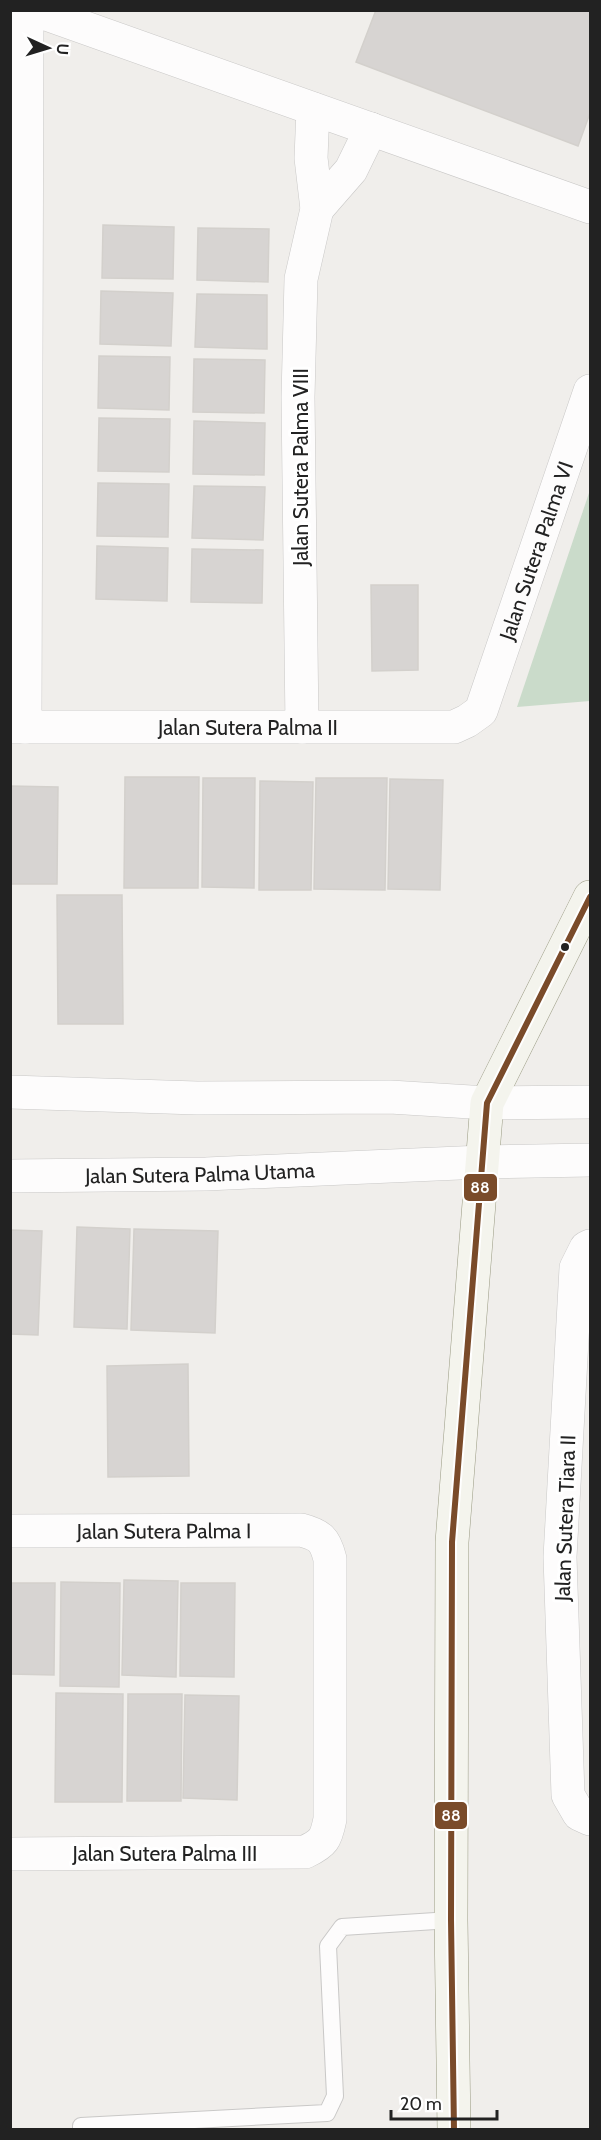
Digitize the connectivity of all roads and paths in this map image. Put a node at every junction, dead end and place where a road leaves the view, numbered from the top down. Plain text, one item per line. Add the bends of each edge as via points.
1 (27, 10) edge
2 (35, 10) edge
3 (313, 109) junction
4 (370, 129) junction
5 (591, 207) edge
6 (317, 209) junction
7 (591, 391) edge
8 (481, 711) joint
9 (18, 727) edge
10 (302, 727) junction
11 (591, 897) edge
12 (10, 1092) edge
13 (591, 1102) edge
14 (487, 1104) junction
15 (591, 1160) edge
16 (482, 1162) junction
17 (10, 1176) edge
18 (591, 1246) edge
19 (10, 1531) edge
20 (591, 1819) edge
21 (318, 1846) joint
22 (10, 1854) edge
23 (451, 1920) junction
24 (135, 2127) edge
25 (81, 2130) edge
26 (454, 2130) edge

1 - 9 street
2 - 3 street
3 - 4 street
3 - 6 street, Jalan Sutera Palma VIII via 311,158
4 - 5 street
4 - 6 street, Jalan Sutera Palma VIII via 351,170
6 - 10 street, Jalan Sutera Palma VIII via 301,279 300,303
7 - 8 street, Jalan Sutera Palma VI
8 - 10 street, Jalan Sutera Palma II via 454,727
9 - 10 street, Jalan Sutera Palma II
11 - 14 street
12 - 14 street via 197,1098 390,1097
13 - 14 street
14 - 16 street
15 - 16 street, Jalan Sutera Palma Utama
16 - 17 street, Jalan Sutera Palma Utama via 206,1174
16 - 23 street via 452,1542
18 - 20 street, Jalan Sutera Tiara II via 586,1248 576,1268 560,1557 568,1795 579,1814
19 - 21 street, Jalan Sutera Palma I via 301,1530 317,1534 327,1545 330,1559 330,1819 326,1837
21 - 22 street, Jalan Sutera Palma III via 305,1852
23 - 24 lane via 342,1927 328,1946 335,2096 327,2113
23 - 26 street
24 - 25 lane via 81,2126

